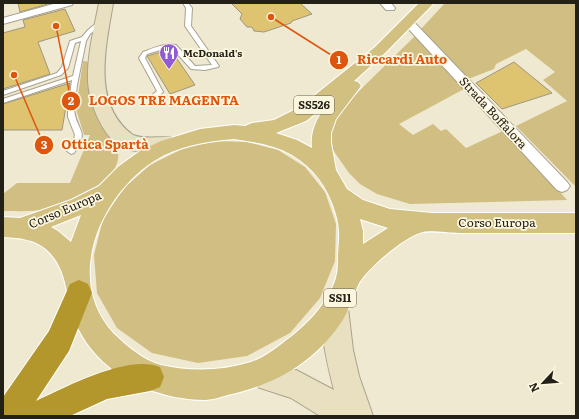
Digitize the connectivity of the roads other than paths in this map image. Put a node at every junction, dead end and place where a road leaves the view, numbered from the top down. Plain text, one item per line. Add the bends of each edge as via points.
1 (68, 3) edge
2 (106, 3) edge
3 (185, 3) edge
4 (427, 3) edge
5 (3, 20) edge
6 (103, 20) junction
7 (408, 22) junction
8 (84, 38) junction
9 (380, 50) junction
10 (76, 77) junction
11 (3, 93) edge
12 (153, 98) dead end
13 (3, 101) edge
14 (234, 132) junction
15 (126, 140) junction
16 (172, 144) junction
17 (71, 151) dead end
18 (326, 172) junction
19 (123, 175) junction
20 (562, 186) dead end
21 (106, 193) junction
22 (342, 196) junction
23 (419, 223) junction
24 (576, 223) edge
25 (13, 227) edge
26 (348, 278) junction
27 (78, 286) junction
28 (335, 308) junction
29 (258, 374) junction
30 (150, 377) junction
31 (8, 416) edge
32 (36, 416) edge
33 (345, 416) edge
34 (358, 416) edge

1 - 5 street
2 - 6 street
3 - 12 lane via 189,8 188,26 216,66 193,68 174,46 145,53 142,58 160,92
4 - 7 main road, SS526
6 - 8 lane
6 - 15 street via 98,52 97,90 102,107 113,126
7 - 9 main road, SS526
7 - 20 street, Strada Boffalora
8 - 10 lane
8 - 11 lane via 72,42 65,68 59,74
9 - 14 main road, SS526 via 293,121 275,128
9 - 18 main road, SS526 via 323,122 320,134 321,151
10 - 13 lane
10 - 17 lane via 70,109 80,141
14 - 16 main road, Corso Europa / SS11 via 203,134
14 - 18 main road, Corso Europa / SS11 via 268,137 293,147
15 - 16 street via 154,145
15 - 19 street via 128,154
16 - 19 main road, Corso Europa / SS11 via 146,157
18 - 22 main road, Corso Europa / SS11
19 - 21 main road, Corso Europa / SS11
21 - 25 main road, Corso Europa via 78,207
21 - 27 main road, Corso Europa / SS11 via 90,218 80,247
22 - 23 main road, Corso Europa via 372,213 394,220
22 - 26 main road, Corso Europa / SS11 via 352,234
23 - 24 main road, Corso Europa
23 - 26 main road, Corso Europa via 398,233 370,252
25 - 27 main road, Corso Europa via 52,238 61,246 71,261
26 - 28 main road, Corso Europa / SS11
27 - 30 main road, Corso Europa / SS11 via 91,327 115,356
27 - 31 highway via 59,341
28 - 29 main road, Corso Europa / SS11 via 303,346
28 - 34 street via 342,369 349,396
29 - 30 main road, Corso Europa / SS11 via 203,385
29 - 33 street via 296,385 316,395
30 - 32 highway via 105,385

